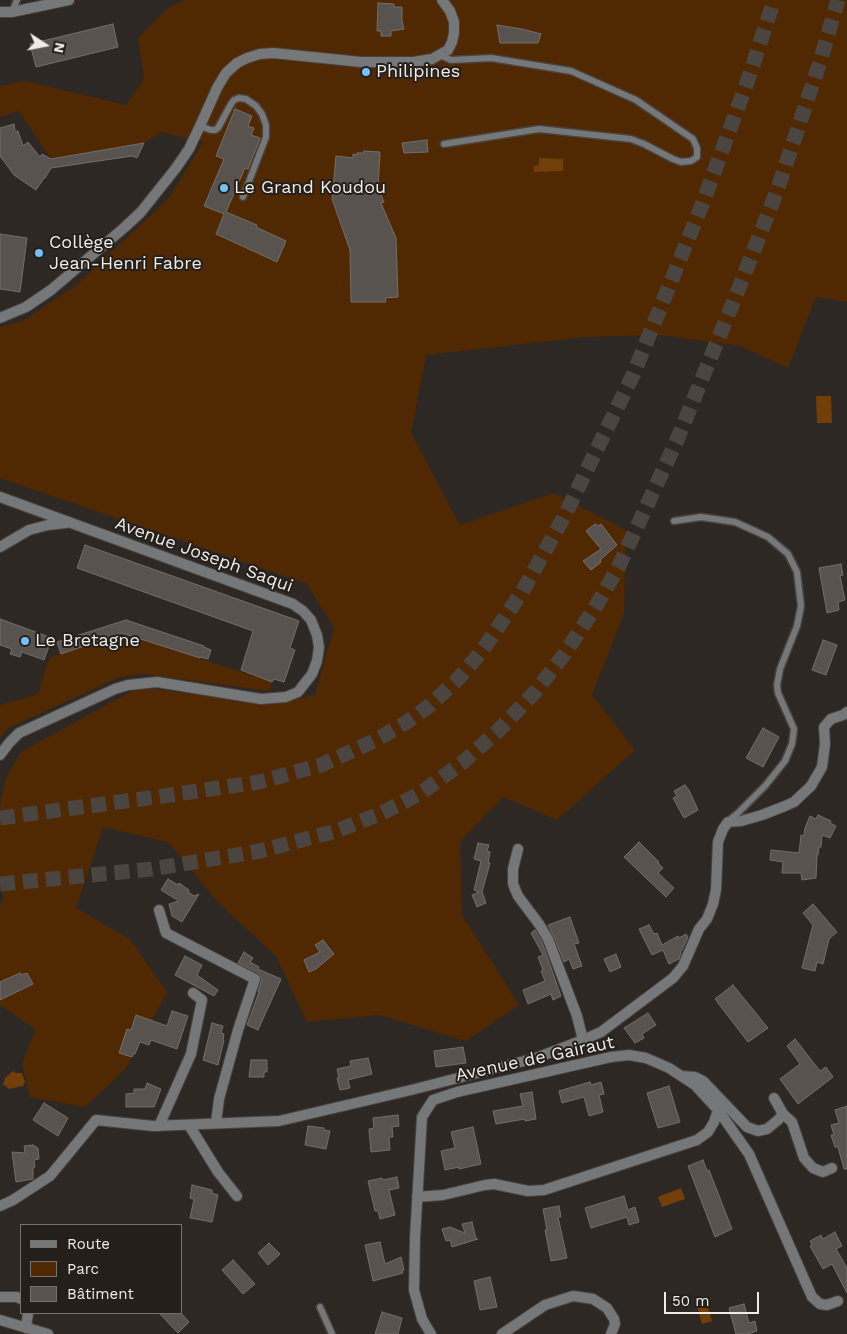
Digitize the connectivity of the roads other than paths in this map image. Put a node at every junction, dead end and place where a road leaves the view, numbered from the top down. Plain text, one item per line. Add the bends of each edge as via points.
1 (17, 0) edge
2 (69, 0) edge
3 (442, 0) edge
4 (0, 12) edge
5 (12, 12) junction
6 (440, 55) junction
7 (200, 126) junction
8 (444, 144) dead end
9 (243, 197) dead end
10 (0, 318) edge
11 (0, 497) edge
12 (674, 521) dead end
13 (72, 523) junction
14 (0, 547) edge
15 (847, 712) edge
16 (0, 755) edge
17 (728, 822) junction
18 (518, 849) dead end
19 (159, 910) dead end
20 (193, 993) dead end
21 (583, 1040) junction
22 (680, 1076) junction
23 (774, 1098) dead end
24 (718, 1110) junction
25 (783, 1114) junction
26 (216, 1123) junction
27 (189, 1124) junction
28 (159, 1126) junction
29 (832, 1168) dead end
30 (237, 1196) dead end
31 (417, 1197) junction
32 (0, 1206) edge
33 (0, 1297) edge
34 (20, 1298) edge
35 (838, 1301) dead end
36 (320, 1307) dead end
37 (28, 1314) edge
38 (0, 1320) edge
39 (26, 1328) junction
40 (48, 1334) edge
41 (332, 1334) edge
42 (431, 1334) edge
43 (502, 1334) edge
44 (611, 1334) edge

1 - 5 lane
2 - 5 street
3 - 6 street via 450,11 454,33 448,50
4 - 5 street
6 - 7 street via 424,61 361,62 260,54 236,63 226,73
6 - 8 lane via 450,60 491,58 571,71 636,100 693,139 697,157 681,162 631,139 539,130
7 - 9 lane via 211,130 218,128 231,104 240,98 251,102 262,114 266,137
7 - 10 street via 176,168 125,227 51,290 26,307
11 - 13 street, Avenue Joseph Saqui
12 - 17 lane via 701,517 735,522 768,537 788,554 797,572 801,606 777,685 794,729 792,744 785,761 765,786
13 - 14 street via 29,530
13 - 16 street, Avenue Joseph Saqui via 293,604 311,620 318,635 317,661 312,674 298,692 274,699 157,682 128,685 19,733
15 - 17 street via 831,719 824,727 822,767 811,786 794,802 762,815
17 - 21 street via 718,842 713,904 683,966 673,978 611,1026
18 - 21 street via 513,884 548,939
19 - 26 street via 166,933 255,980 219,1099
20 - 28 street via 202,1000 191,1054
21 - 26 street via 528,1060 279,1121
22 - 24 street, Avenue de Gairaut via 694,1085
22 - 25 street via 703,1081 747,1127 758,1131 767,1129
22 - 31 street, Avenue de Gairaut via 646,1058 629,1055 433,1100 422,1117
23 - 25 street
24 - 31 street via 708,1132 697,1140 544,1190 528,1191 494,1184 444,1195
24 - 35 street, Avenue de Gairaut via 749,1154 812,1297 820,1304
25 - 29 street via 792,1122 804,1158 813,1168 823,1172
26 - 27 street
27 - 28 street
27 - 30 street
28 - 32 street via 96,1120 50,1176
31 - 42 street, Avenue de Gairaut via 414,1290 422,1319
33 - 34 street
36 - 41 lane
37 - 39 street
38 - 39 street
39 - 40 street
43 - 44 street via 545,1304 573,1296 592,1299 608,1308 615,1324

